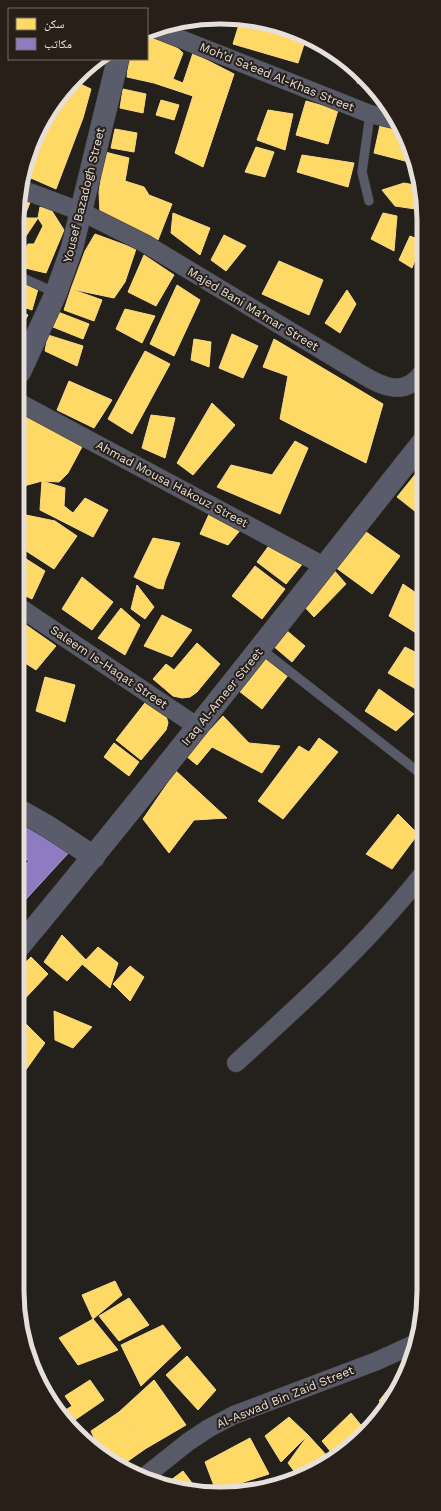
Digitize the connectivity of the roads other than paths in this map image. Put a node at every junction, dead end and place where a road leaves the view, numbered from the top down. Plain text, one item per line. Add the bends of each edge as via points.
1 (164, 32) edge
2 (118, 60) edge
3 (370, 114) junction
4 (389, 118) edge
5 (27, 191) edge
6 (369, 201) dead end
7 (82, 212) junction
8 (24, 279) edge
9 (56, 293) junction
10 (24, 363) edge
11 (417, 378) edge
12 (24, 405) edge
13 (417, 449) edge
14 (324, 566) junction
15 (24, 610) edge
16 (261, 648) junction
17 (198, 727) junction
18 (417, 771) edge
19 (24, 813) edge
20 (94, 857) junction
21 (417, 881) edge
22 (24, 941) edge
23 (236, 1063) dead end
24 (409, 1346) edge
25 (148, 1473) edge

1 - 3 street, Moh’d Sa’eed Al-Khas Street
2 - 7 main road, Yousef Bazadogh Street
3 - 4 street, Moh’d Sa’eed Al-Khas Street
3 - 6 lane via 362,172
5 - 7 street, Majed Bani Ma’mar Street
7 - 9 main road, Yousef Bazadogh Street
7 - 11 street, Majed Bani Ma’mar Street via 144,243 383,386 401,388 410,385
8 - 9 lane
9 - 10 main road, Yousef Bazadogh Street
12 - 14 street, Ahmad Mousa Hakouz Street
13 - 14 main road, Iraq Al-Ameer Street
14 - 16 main road, Iraq Al-Ameer Street
15 - 17 street, Saleem Is-Haqat Street
16 - 17 main road, Iraq Al-Ameer Street
16 - 18 lane
17 - 20 main road, Iraq Al-Ameer Street
19 - 20 main road
20 - 22 main road, Iraq Al-Ameer Street
21 - 23 street via 374,931 314,992
24 - 25 street, Al-Aswad Bin Zaid Street via 234,1415 188,1442

